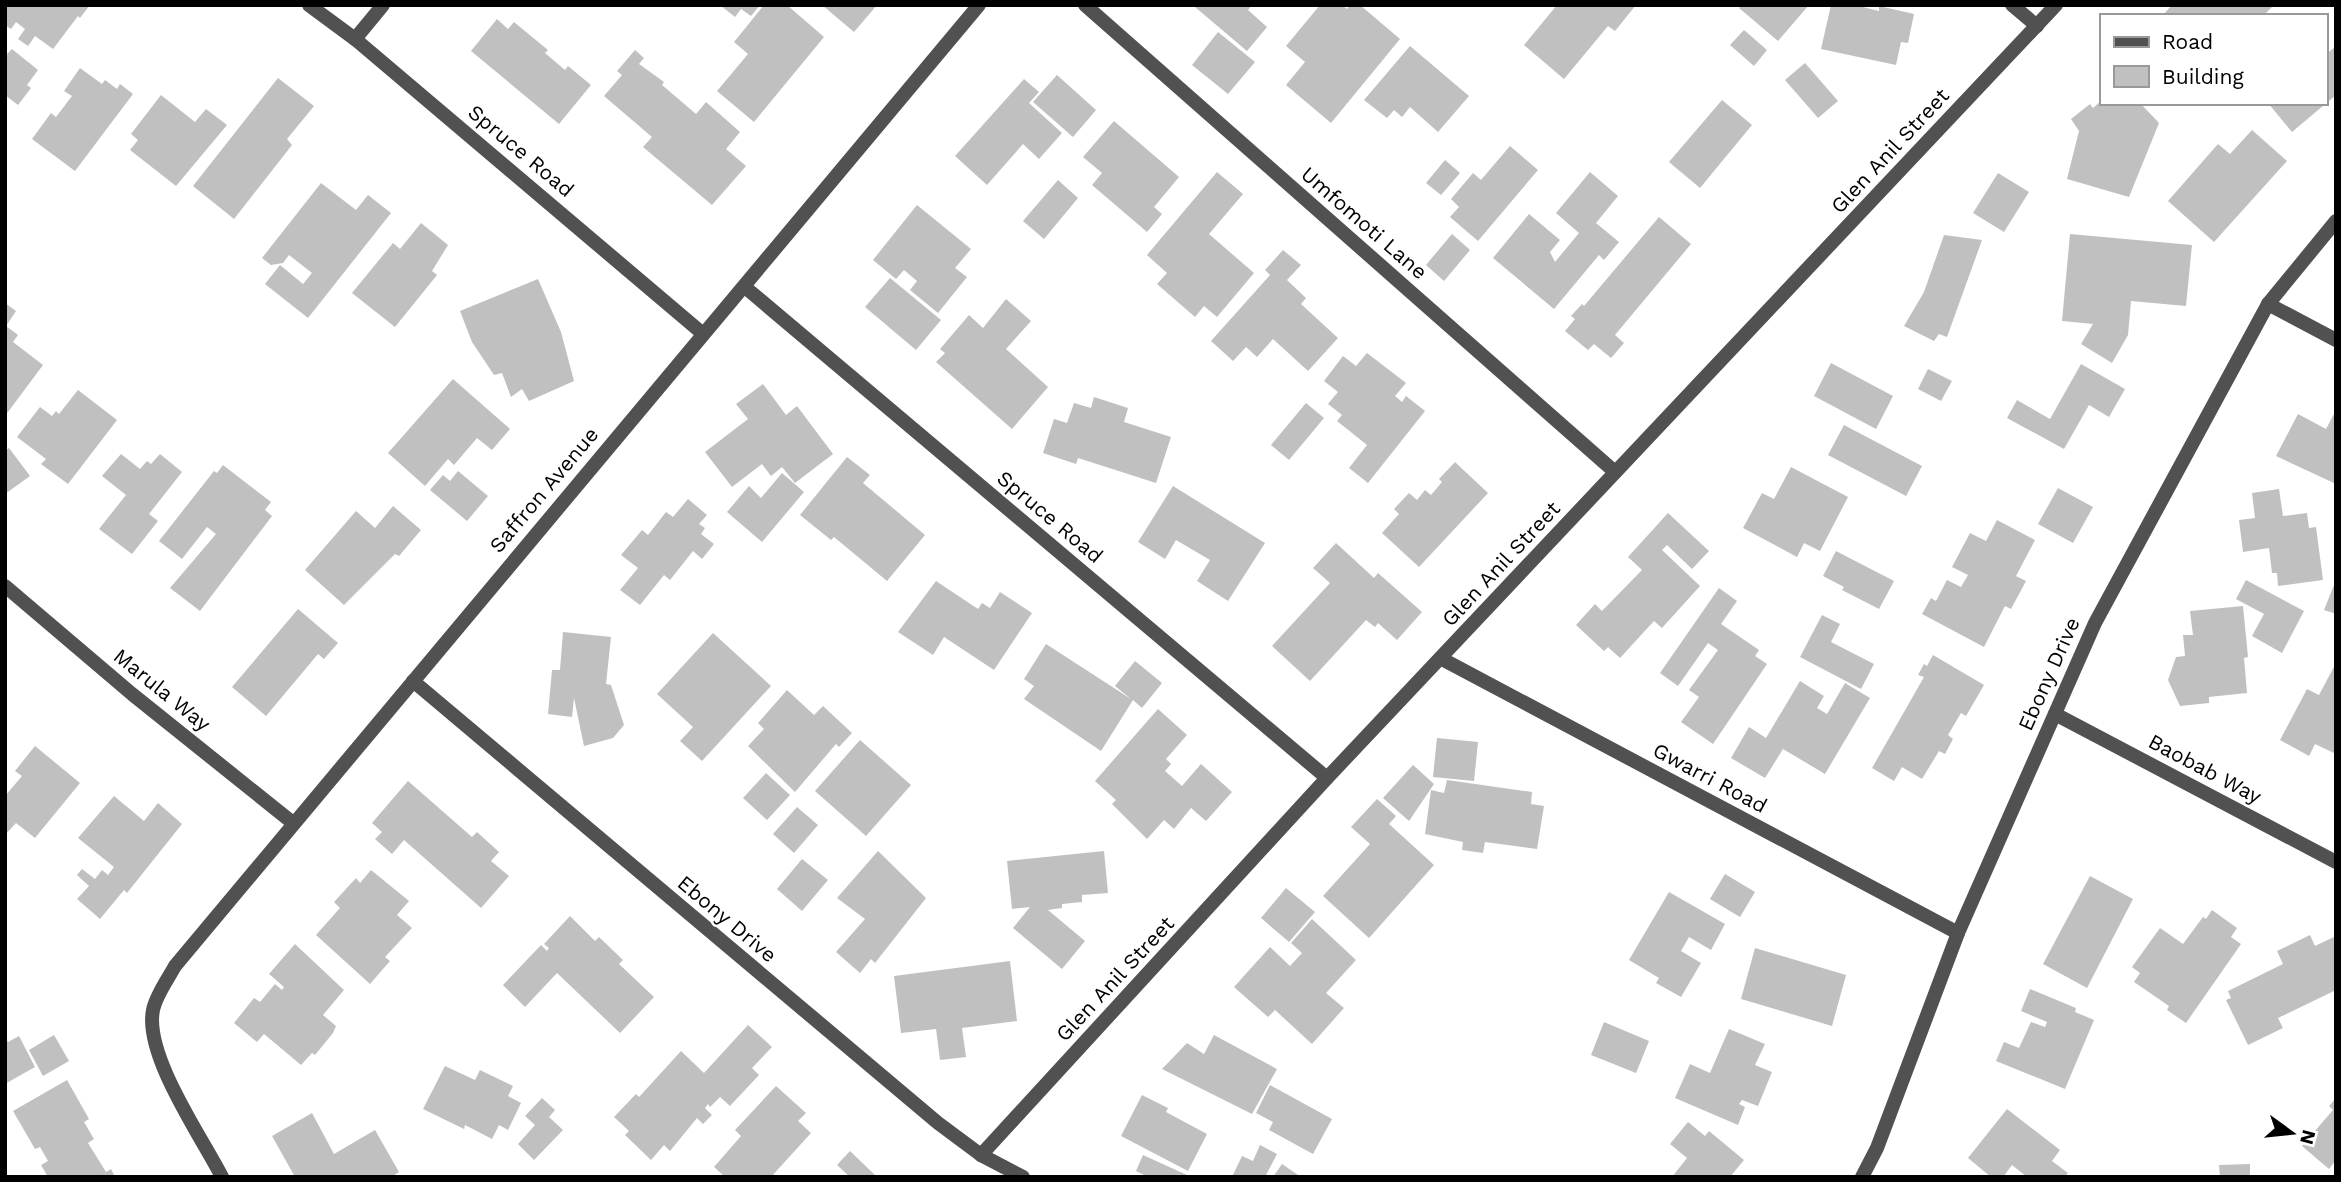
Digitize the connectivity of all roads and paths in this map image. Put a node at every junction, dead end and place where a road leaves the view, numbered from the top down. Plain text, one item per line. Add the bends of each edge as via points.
1 (310, 5) edge
2 (383, 5) edge
3 (979, 5) edge
4 (1085, 5) edge
5 (2012, 5) edge
6 (2056, 5) edge
7 (2037, 26) junction
8 (355, 39) junction
9 (2336, 221) edge
10 (746, 288) junction
11 (2268, 304) junction
12 (702, 333) junction
13 (2336, 340) edge
14 (1615, 472) junction
15 (5, 586) edge
16 (1442, 659) junction
17 (413, 681) junction
18 (2055, 714) junction
19 (1327, 778) junction
20 (293, 823) junction
21 (2336, 862) edge
22 (1958, 933) junction
23 (981, 1155) junction
24 (222, 1177) edge
25 (1023, 1177) edge
26 (1861, 1177) edge

1 - 8 street, Spruce Road
2 - 8 street
3 - 10 street, Saffron Avenue
4 - 14 street, Umfomoti Lane
5 - 7 street
6 - 7 street, Glen Anil Street
7 - 14 street, Glen Anil Street
8 - 12 street, Spruce Road
9 - 11 street, Ebony Drive
10 - 12 street, Saffron Avenue
10 - 19 street, Spruce Road
11 - 13 street
11 - 18 street, Ebony Drive via 2095,623
12 - 17 street, Saffron Avenue
14 - 16 street, Glen Anil Street
15 - 20 street, Marula Way
16 - 19 street, Glen Anil Street
16 - 22 street, Gwarri Road
17 - 20 street, Saffron Avenue
17 - 23 street, Ebony Drive via 861,1060
18 - 21 street, Baobab Way
18 - 22 street, Ebony Drive
19 - 23 street, Glen Anil Street
20 - 24 street, Saffron Avenue via 175,966 153,1009 153,1040 166,1075
22 - 26 street, Ebony Drive via 1877,1148
23 - 25 street, Ebony Drive

